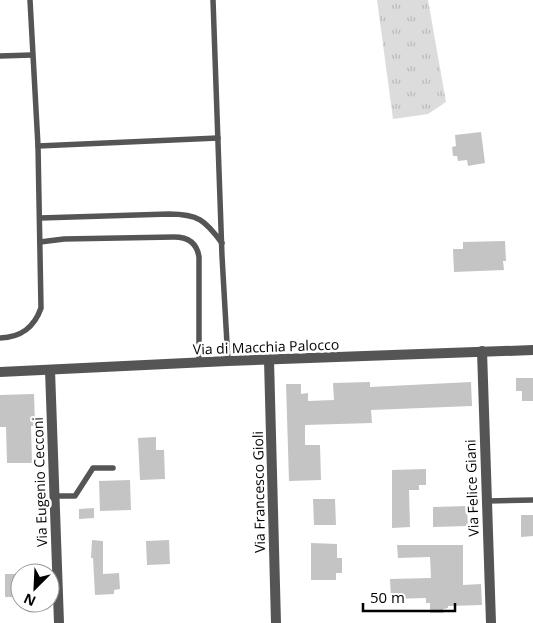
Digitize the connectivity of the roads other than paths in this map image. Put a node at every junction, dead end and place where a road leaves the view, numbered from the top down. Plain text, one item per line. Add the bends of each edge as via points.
1 (30, 0) edge
2 (213, 0) edge
3 (32, 55) junction
4 (0, 56) edge
5 (218, 138) junction
6 (38, 146) junction
7 (40, 218) junction
8 (40, 242) junction
9 (222, 243) junction
10 (0, 338) edge
11 (533, 350) edge
12 (482, 352) junction
13 (270, 360) junction
14 (228, 362) junction
15 (199, 363) junction
16 (50, 370) junction
17 (0, 372) edge
18 (113, 468) dead end
19 (54, 496) junction
20 (533, 500) edge
21 (487, 501) junction
22 (59, 623) edge
23 (276, 623) edge
24 (490, 623) edge

1 - 3 lane
2 - 5 lane
3 - 4 lane
3 - 6 lane
5 - 6 lane
5 - 9 lane
6 - 7 lane
7 - 8 lane
7 - 9 lane via 190,215 204,222
8 - 10 lane via 41,308 38,317 27,331
8 - 15 lane via 174,237 193,242 199,257
9 - 14 lane
11 - 12 street, Via di Macchia Palocco
12 - 13 street, Via di Macchia Palocco
12 - 21 street, Via Felice Giani
13 - 14 street, Via di Macchia Palocco
13 - 23 street, Via Francesco Gioli
14 - 15 street, Via di Macchia Palocco
15 - 16 street, Via di Macchia Palocco
16 - 17 street, Via di Macchia Palocco
16 - 19 street, Via Eugenio Cecconi
18 - 19 lane via 93,468 75,496
19 - 22 street, Via Eugenio Cecconi
20 - 21 lane
21 - 24 street, Via Felice Giani

